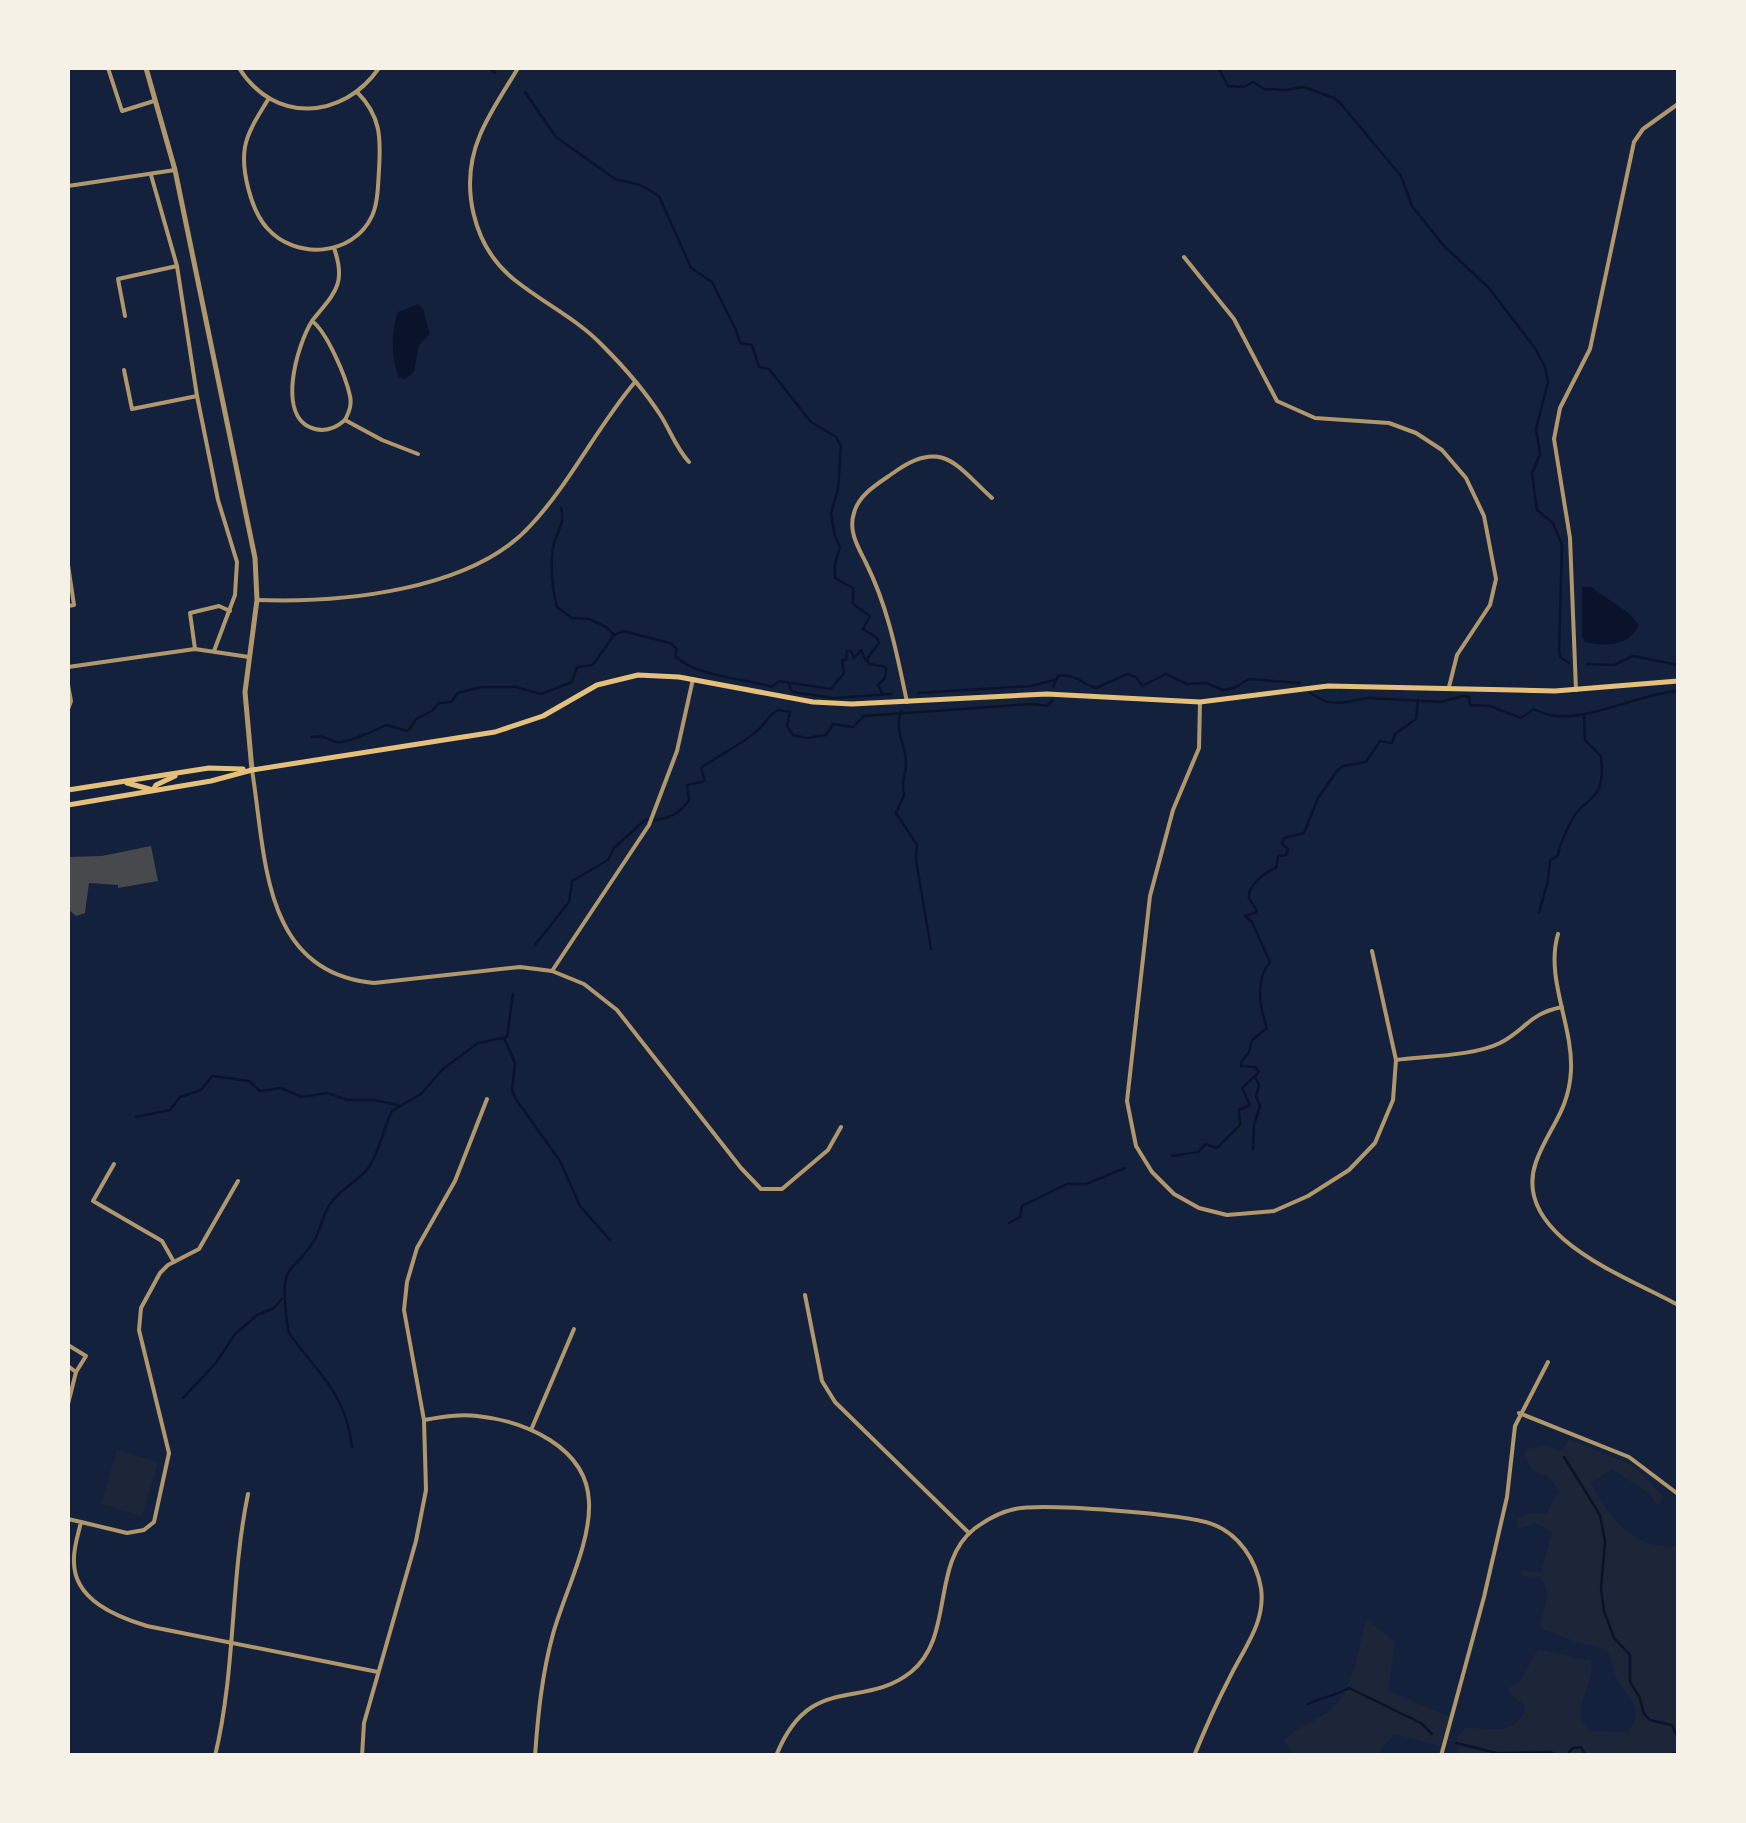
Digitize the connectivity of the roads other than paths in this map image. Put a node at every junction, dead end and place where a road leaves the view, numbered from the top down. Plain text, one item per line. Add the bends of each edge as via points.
1 (108, 68) edge
2 (146, 68) edge
3 (239, 68) edge
4 (379, 68) edge
5 (518, 68) edge
6 (357, 92) junction
7 (268, 98) junction
8 (157, 100) junction
9 (1678, 104) edge
10 (176, 170) junction
11 (151, 175) junction
12 (68, 186) edge
13 (334, 248) junction
14 (1184, 257) dead end
15 (177, 266) junction
16 (125, 316) dead end
17 (312, 321) junction
18 (124, 370) dead end
19 (635, 382) junction
20 (197, 396) junction
21 (345, 420) junction
22 (418, 454) dead end
23 (690, 462) dead end
24 (992, 498) dead end
25 (68, 565) edge
26 (257, 600) junction
27 (68, 606) edge
28 (230, 612) junction
29 (195, 650) junction
30 (214, 651) junction
31 (249, 657) junction
32 (68, 667) edge
33 (693, 679) junction
34 (1678, 681) edge
35 (68, 686) edge
36 (1448, 687) junction
37 (1576, 690) junction
38 (906, 702) junction
39 (1200, 702) junction
40 (68, 709) edge
41 (252, 770) junction
42 (187, 772) junction
43 (112, 783) junction
44 (68, 790) edge
45 (153, 790) junction
46 (68, 804) edge
47 (1558, 934) dead end
48 (1372, 951) dead end
49 (552, 971) junction
50 (1562, 1007) junction
51 (1396, 1060) junction
52 (486, 1099) dead end
53 (841, 1127) dead end
54 (114, 1164) dead end
55 (238, 1181) dead end
56 (174, 1262) junction
57 (805, 1294) dead end
58 (1678, 1305) edge
59 (574, 1329) dead end
60 (68, 1345) edge
61 (1548, 1362) dead end
62 (68, 1366) edge
63 (76, 1372) junction
64 (68, 1404) edge
65 (1519, 1414) junction
66 (424, 1420) junction
67 (530, 1430) junction
68 (248, 1494) dead end
69 (1678, 1494) edge
70 (68, 1519) edge
71 (81, 1522) junction
72 (969, 1533) junction
73 (232, 1644) junction
74 (378, 1672) junction
75 (215, 1756) edge
76 (362, 1756) edge
77 (535, 1756) edge
78 (776, 1756) edge
79 (1194, 1756) edge
80 (1441, 1756) edge

1 - 8 street via 122,112
2 - 8 street
3 - 7 street
4 - 6 street
5 - 19 street via 473,157 470,189 479,231 508,274 586,330
6 - 7 street via 313,108
6 - 13 street via 379,129 376,202 360,233
7 - 13 street via 244,149 257,212 267,229 295,247
8 - 10 street
9 - 37 street via 1634,142 1590,349 1554,429 1570,538
10 - 11 street
10 - 26 street via 250,532
11 - 12 street
11 - 15 street
13 - 17 street via 338,287
14 - 36 street via 1234,319 1277,401 1315,418 1416,433 1466,478 1488,528 1496,579 1490,605 1457,655
15 - 16 street via 118,279
15 - 20 street
17 - 21 street via 349,392
17 - 21 street via 296,361 296,415 318,430
18 - 20 street via 132,410
19 - 23 street
19 - 26 street via 533,523 492,558 446,578 374,592 313,602
20 - 28 street via 238,562
21 - 22 street
24 - 38 street via 958,464 940,456 900,468 855,507 853,535 882,594
25 - 27 street via 74,605
26 - 31 street
28 - 29 street via 220,606 190,613
28 - 30 street
29 - 30 street
29 - 32 street
30 - 31 street
31 - 41 street via 245,710
33 - 38 main road via 813,702
33 - 41 main road via 618,679 513,728
33 - 49 street via 685,726 649,825
34 - 37 main road
35 - 40 street
36 - 37 main road
36 - 39 main road via 1328,686
38 - 39 main road via 1072,694
39 - 51 street via 1199,748 1161,848 1146,918 1127,1101 1143,1160 1174,1194 1215,1212 1256,1215 1290,1205 1348,1170 1374,1143 1393,1100
41 - 42 main road
41 - 45 main road
41 - 49 street via 275,908 290,937 320,966 382,983 520,966
42 - 43 main road
42 - 45 main road
43 - 44 main road
43 - 45 main road
45 - 46 main road
47 - 50 street via 1554,964
48 - 51 street
49 - 53 street via 584,984 617,1010 761,1189 782,1189 828,1150
50 - 51 street via 1536,1014 1500,1043
50 - 58 street via 1571,1072 1560,1116 1533,1172 1539,1211 1575,1249
52 - 66 street via 407,1282 406,1325
54 - 56 street via 93,1201 162,1241
55 - 56 street via 199,1249
56 - 71 street via 160,1273 140,1318 169,1452 154,1522 136,1533
57 - 72 street via 822,1380 835,1402
59 - 67 street
60 - 63 street via 86,1356
61 - 65 street
62 - 63 street
63 - 64 street
65 - 69 street via 1613,1448
65 - 80 street via 1507,1497
66 - 67 street via 476,1416
66 - 74 street via 425,1501
67 - 77 street via 573,1459 590,1498 548,1656
68 - 73 street via 234,1572
70 - 71 street
71 - 73 street via 75,1572 93,1600 147,1626
72 - 78 street via 950,1568 934,1636 918,1665 892,1682 816,1704 792,1726
72 - 79 street via 1002,1513 1032,1507 1198,1521 1241,1544 1261,1589 1259,1619
73 - 74 street
73 - 75 street
74 - 76 street

